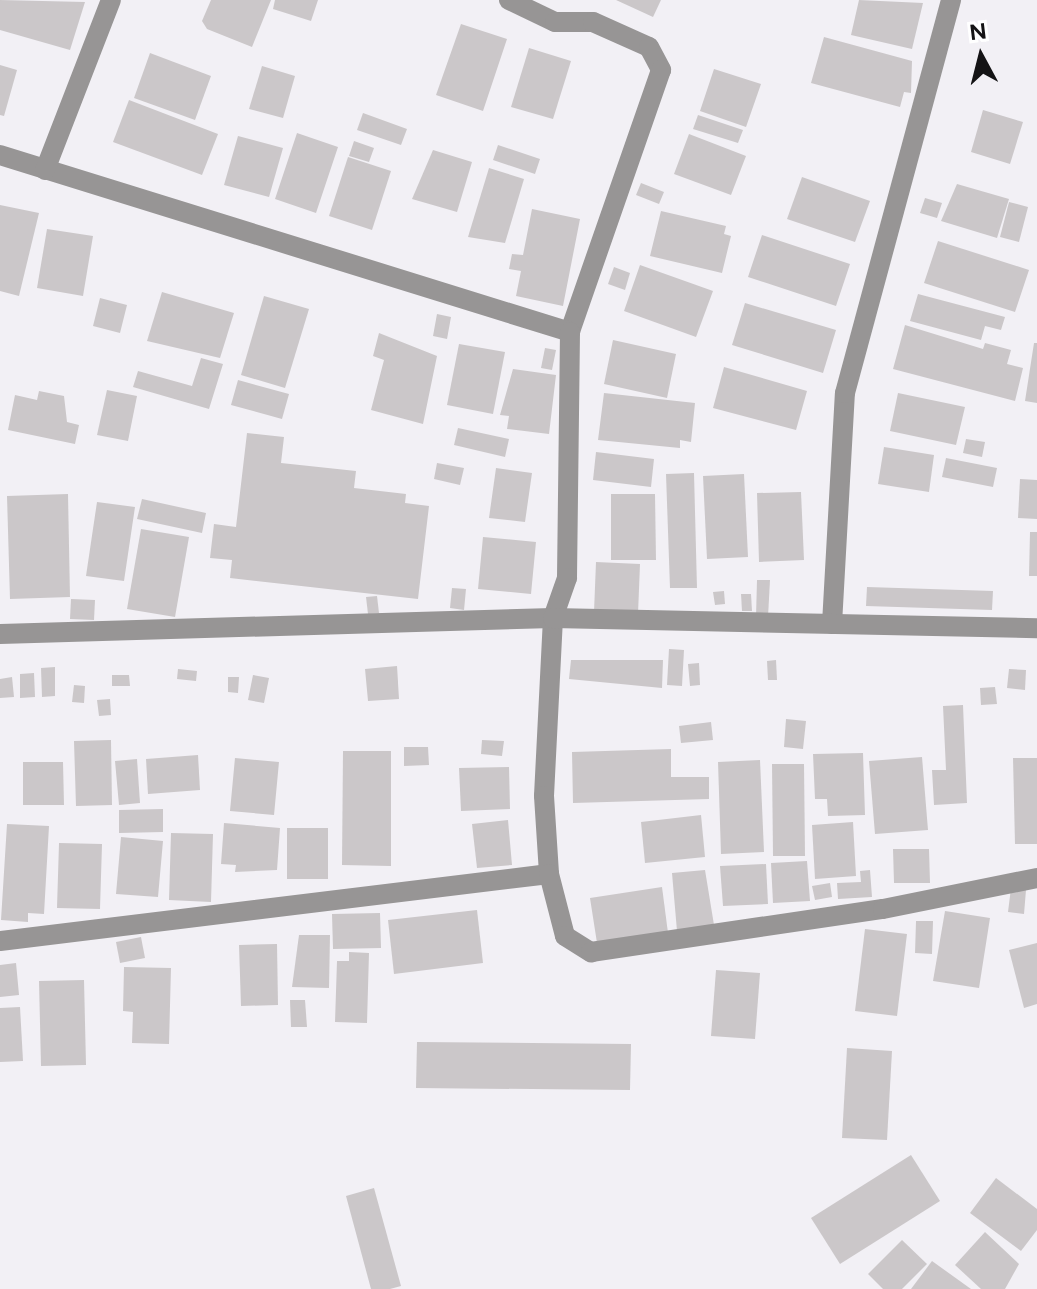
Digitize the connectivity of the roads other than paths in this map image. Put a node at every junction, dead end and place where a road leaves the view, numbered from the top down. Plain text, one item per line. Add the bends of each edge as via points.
1 (111, 0) edge
2 (509, 0) edge
3 (951, 0) edge
4 (0, 155) edge
5 (45, 170) junction
6 (570, 332) junction
7 (553, 618) junction
8 (832, 624) junction
9 (1037, 628) edge
10 (0, 634) edge
11 (549, 874) junction
12 (1037, 878) edge
13 (0, 941) edge

1 - 5 street
2 - 6 street via 555,22 593,22 649,47 661,70
3 - 8 street via 845,393
4 - 5 street
5 - 6 street
6 - 7 street via 567,578
7 - 8 street
7 - 10 street
7 - 11 street via 544,796
8 - 9 street
11 - 12 street via 565,936 591,952 883,909
11 - 13 street

